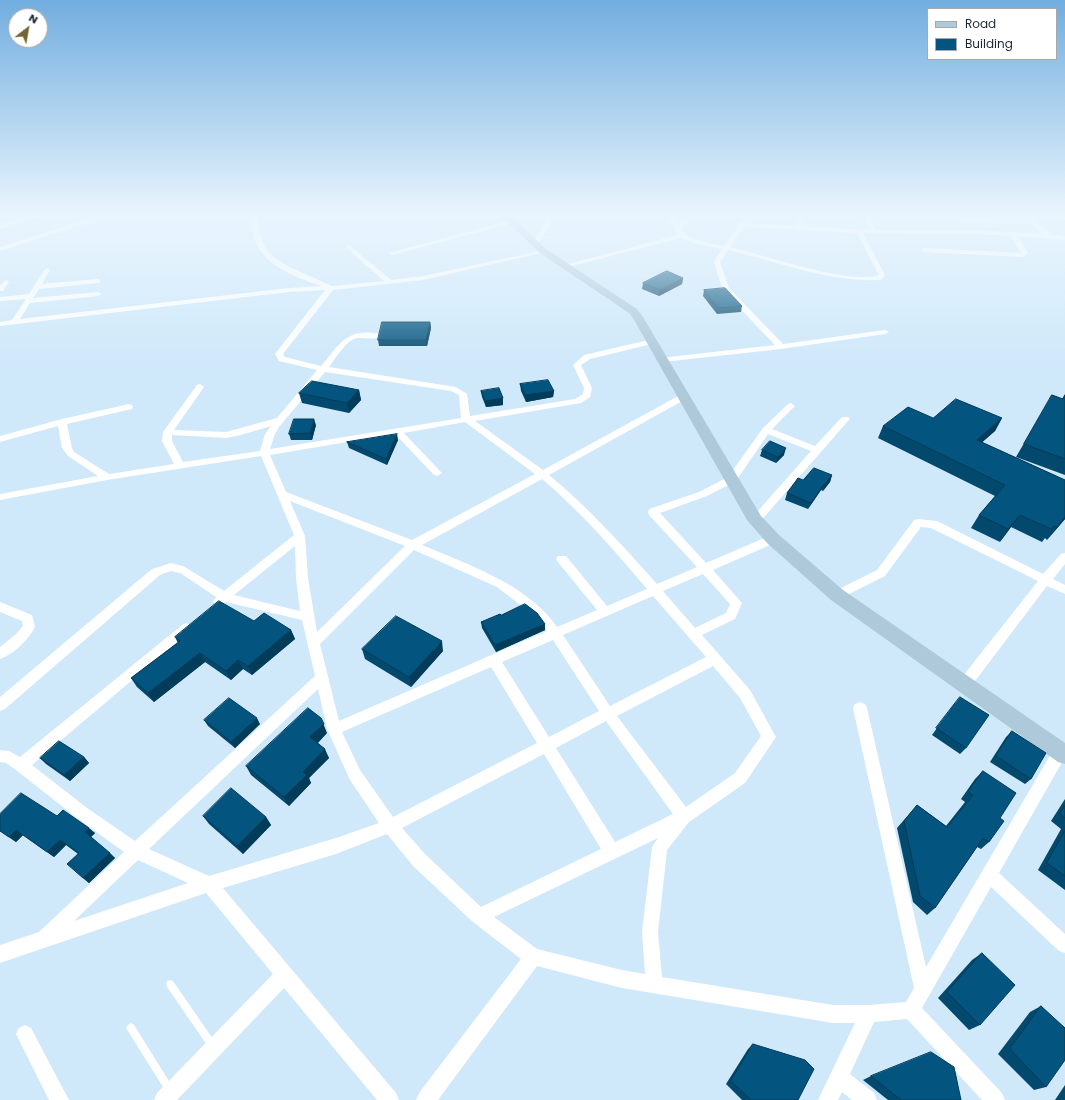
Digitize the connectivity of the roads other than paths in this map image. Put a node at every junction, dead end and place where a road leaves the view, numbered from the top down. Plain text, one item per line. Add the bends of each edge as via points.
1 (280, 265) edge
2 (370, 265) edge
3 (470, 265) edge
4 (718, 265) edge
5 (794, 265) edge
6 (877, 265) edge
7 (564, 266) edge
8 (46, 270) dead end
9 (98, 281) dead end
10 (6, 282) dead end
11 (389, 282) junction
12 (36, 287) junction
13 (331, 288) junction
14 (0, 289) edge
15 (98, 294) dead end
16 (28, 298) junction
17 (0, 299) edge
18 (15, 322) junction
19 (0, 324) edge
20 (885, 332) dead end
21 (376, 336) dead end
22 (653, 342) junction
23 (781, 347) junction
24 (663, 360) junction
25 (323, 369) junction
26 (200, 387) dead end
27 (683, 397) junction
28 (791, 406) dead end
29 (129, 407) dead end
30 (466, 419) junction
31 (845, 419) dead end
32 (280, 420) junction
33 (62, 422) junction
34 (397, 430) junction
35 (766, 430) junction
36 (168, 432) junction
37 (0, 439) edge
38 (816, 450) junction
39 (264, 454) junction
40 (180, 466) junction
41 (437, 473) dead end
42 (542, 474) junction
43 (107, 477) junction
44 (732, 479) junction
45 (282, 494) junction
46 (0, 497) edge
47 (755, 520) junction
48 (300, 536) junction
49 (773, 539) junction
50 (413, 545) junction
51 (1065, 557) edge
52 (562, 559) dead end
53 (703, 568) junction
54 (1046, 579) junction
55 (654, 590) junction
56 (1065, 590) edge
57 (837, 595) junction
58 (224, 597) junction
59 (0, 607) edge
60 (211, 608) edge
61 (604, 612) junction
62 (307, 617) junction
63 (193, 623) edge
64 (555, 633) junction
65 (693, 634) junction
66 (313, 644) junction
67 (0, 654) edge
68 (714, 659) junction
69 (494, 660) junction
70 (321, 678) junction
71 (964, 685) junction
72 (0, 706) edge
73 (860, 708) dead end
74 (608, 713) junction
75 (334, 729) junction
76 (546, 745) junction
77 (1063, 753) edge
78 (0, 756) edge
79 (21, 765) junction
80 (684, 817) junction
81 (390, 826) junction
82 (136, 851) junction
83 (612, 852) junction
84 (989, 875) junction
85 (209, 884) junction
86 (479, 916) junction
87 (43, 940) junction
88 (1065, 945) edge
89 (0, 954) edge
90 (533, 957) junction
91 (285, 974) junction
92 (170, 984) dead end
93 (654, 984) junction
94 (923, 990) junction
95 (911, 1010) junction
96 (868, 1014) junction
97 (131, 1028) dead end
98 (25, 1034) dead end
99 (214, 1048) junction
100 (839, 1077) junction
101 (168, 1096) edge
102 (59, 1100) edge
103 (389, 1100) edge
104 (426, 1100) edge
105 (828, 1100) edge
106 (867, 1100) edge
107 (995, 1100) edge

1 - 13 street
2 - 11 street
3 - 11 street via 423,278
4 - 23 street via 726,289
5 - 6 street via 829,275 872,279 880,278 882,275
7 - 22 main road via 632,311
8 - 12 street
9 - 12 street
10 - 14 street
11 - 13 street
12 - 16 street
13 - 18 street via 289,290
13 - 25 street via 279,354 282,359
15 - 16 street
16 - 17 street
16 - 18 street
18 - 19 street
20 - 23 street
21 - 25 street via 356,336 348,339
22 - 24 main road
22 - 30 street via 587,357 580,362 577,365 588,388 586,395 578,401
23 - 24 street
24 - 27 main road
25 - 30 street via 453,389 463,394
25 - 32 street
26 - 36 street
27 - 42 street
27 - 44 main road
28 - 35 street
29 - 33 street
30 - 34 street
30 - 42 street
31 - 38 street
32 - 36 street via 226,435
32 - 39 street via 270,434
33 - 37 street
33 - 43 street via 67,448 71,454
34 - 39 street
34 - 41 street
35 - 38 street
35 - 44 street
36 - 40 street via 167,441
38 - 47 street
39 - 40 street
39 - 45 street
40 - 43 street
42 - 50 street
42 - 55 street via 572,499
43 - 46 street
44 - 47 main road
44 - 53 street via 703,494 653,512
45 - 48 street
45 - 50 street
47 - 49 main road
48 - 58 street
48 - 62 street
49 - 53 street
49 - 57 main road
50 - 64 street via 501,584 545,618
50 - 66 street
51 - 54 street
52 - 61 street
53 - 55 street
53 - 65 street via 736,604 731,616
54 - 56 street
54 - 57 street via 934,524 918,523 881,574
54 - 71 street
55 - 61 street
55 - 65 street
57 - 71 main road
58 - 60 street
58 - 62 street
58 - 72 street via 183,570 171,567 156,572
59 - 67 street via 28,618 29,627
61 - 64 street
62 - 66 street
63 - 79 street
64 - 69 street
64 - 74 street
65 - 68 street
66 - 70 street
68 - 74 street
68 - 80 street via 745,694 769,737 740,778
69 - 75 street
69 - 76 street
70 - 75 street
70 - 82 street
71 - 77 main road
73 - 94 street
74 - 76 street
74 - 80 street
75 - 81 street via 355,776
76 - 81 street
76 - 83 street
77 - 84 street
78 - 79 street via 9,757
79 - 82 street
80 - 83 street
80 - 93 street via 660,846 650,932
81 - 85 street via 336,846
81 - 86 street via 419,860
82 - 85 street
82 - 87 street
83 - 86 street
84 - 88 street
84 - 94 street
85 - 87 street
85 - 91 street
86 - 90 street
87 - 89 street
90 - 93 street via 622,979
90 - 104 street
91 - 99 street
91 - 103 street
92 - 99 lane
93 - 96 street via 833,1014
94 - 95 street
95 - 96 street
95 - 107 street
96 - 100 street
97 - 101 lane
98 - 102 street
99 - 101 street
100 - 105 street
100 - 106 street

